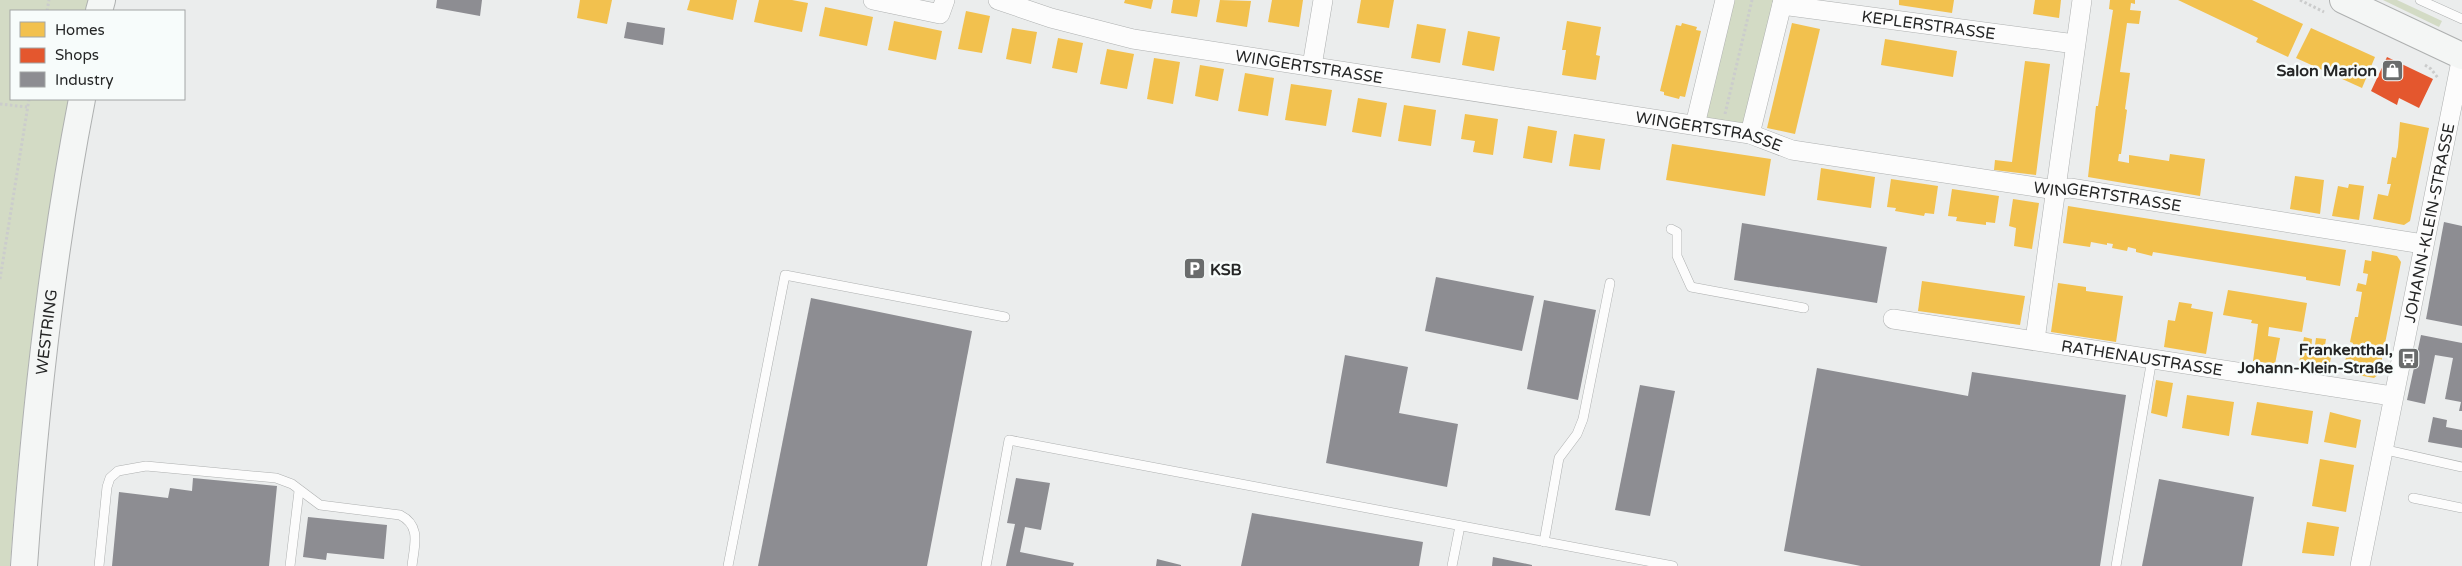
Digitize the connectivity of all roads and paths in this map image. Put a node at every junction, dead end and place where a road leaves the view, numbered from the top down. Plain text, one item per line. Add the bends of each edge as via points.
1 (873, 0) edge
2 (998, 0) edge
3 (1322, 0) edge
4 (1726, 0) edge
5 (1752, 0) edge
6 (2082, 0) edge
7 (2343, 0) edge
8 (2420, 0) edge
9 (1783, 2) edge
10 (942, 7) edge
11 (2462, 19) edge
12 (2075, 44) junction
13 (2462, 56) edge
14 (1312, 66) junction
15 (29, 100) edge
16 (82, 100) edge
17 (0, 104) edge
18 (27, 107) junction
19 (1695, 125) junction
20 (1721, 129) junction
21 (1750, 134) junction
22 (2056, 190) junction
23 (1671, 229) dead end
24 (2423, 244) junction
25 (0, 279) edge
26 (1610, 283) dead end
27 (1804, 308) dead end
28 (1005, 317) dead end
29 (1892, 319) dead end
30 (2035, 340) junction
31 (2152, 359) junction
32 (2392, 396) junction
33 (2382, 449) junction
34 (2462, 467) edge
35 (299, 491) junction
36 (2413, 498) dead end
37 (2462, 508) edge
38 (1460, 526) junction
39 (1544, 542) junction
40 (24, 566) edge
41 (100, 566) edge
42 (290, 566) edge
43 (412, 566) edge
44 (728, 566) edge
45 (986, 566) edge
46 (1452, 566) edge
47 (1673, 566) edge
48 (2116, 566) edge
49 (2360, 566) edge

1 - 10 street
2 - 14 street, WINGERTSTRASSE via 1133,39
3 - 14 street
4 - 19 street
5 - 20 path
6 - 12 street
7 - 13 street
8 - 11 lane
9 - 12 street, KEPLERSTRASSE
9 - 21 street
12 - 22 street
13 - 24 street, JOHANN-KLEIN-STRASSE
14 - 19 street, WINGERTSTRASSE
15 - 18 path
16 - 40 street, WESTRING via 51,283 33,442
17 - 18 path
18 - 25 path
19 - 20 street, WINGERTSTRASSE
20 - 21 street, WINGERTSTRASSE
21 - 22 street, WINGERTSTRASSE via 1792,150
22 - 24 street, WINGERTSTRASSE via 2070,188
22 - 30 street
23 - 27 lane via 1677,232 1677,256 1691,287
24 - 32 street, JOHANN-KLEIN-STRASSE
26 - 39 lane via 1583,419 1577,434 1559,458
28 - 44 lane via 785,274
29 - 30 street, RATHENAUSTRASSE
30 - 31 street, RATHENAUSTRASSE
31 - 32 street, RATHENAUSTRASSE
31 - 48 lane
32 - 33 street, JOHANN-KLEIN-STRASSE
33 - 34 lane
33 - 49 street, JOHANN-KLEIN-STRASSE
35 - 41 lane via 284,480 256,476 146,466 118,471 107,486
35 - 42 lane
35 - 43 lane via 320,505 390,513 409,520 415,533
36 - 37 lane
38 - 39 lane
38 - 45 lane via 1009,440
38 - 46 lane
39 - 47 lane

